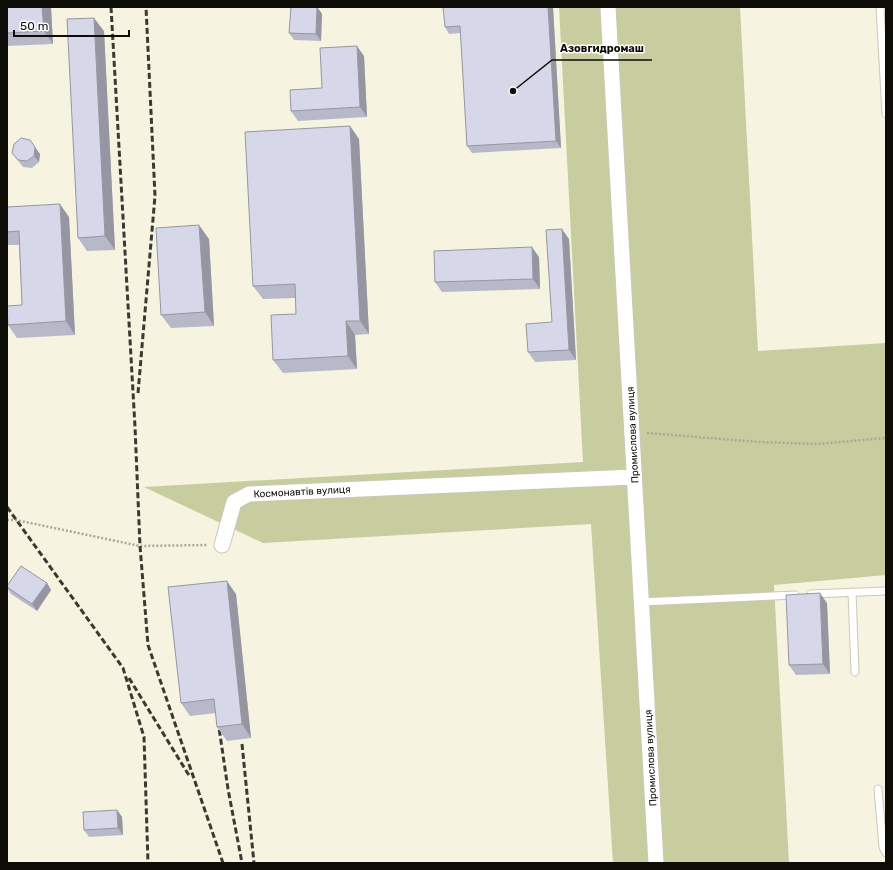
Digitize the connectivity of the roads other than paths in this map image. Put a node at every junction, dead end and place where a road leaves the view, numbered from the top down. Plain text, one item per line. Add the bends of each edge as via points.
1 (608, 7) edge
2 (880, 7) edge
3 (886, 114) edge
4 (634, 476) junction
5 (222, 545) road end
6 (886, 591) edge
7 (852, 592) junction
8 (641, 602) junction
9 (855, 672) dead end
10 (878, 789) dead end
11 (886, 854) edge
12 (656, 863) edge

1 - 4 street, Промислова вулиця
2 - 3 lane
4 - 5 street, Космонавтів вулиця via 249,494 234,502
4 - 8 street, Промислова вулиця
6 - 7 lane
7 - 8 lane
7 - 9 lane
8 - 12 street, Промислова вулиця
10 - 11 lane via 883,847

